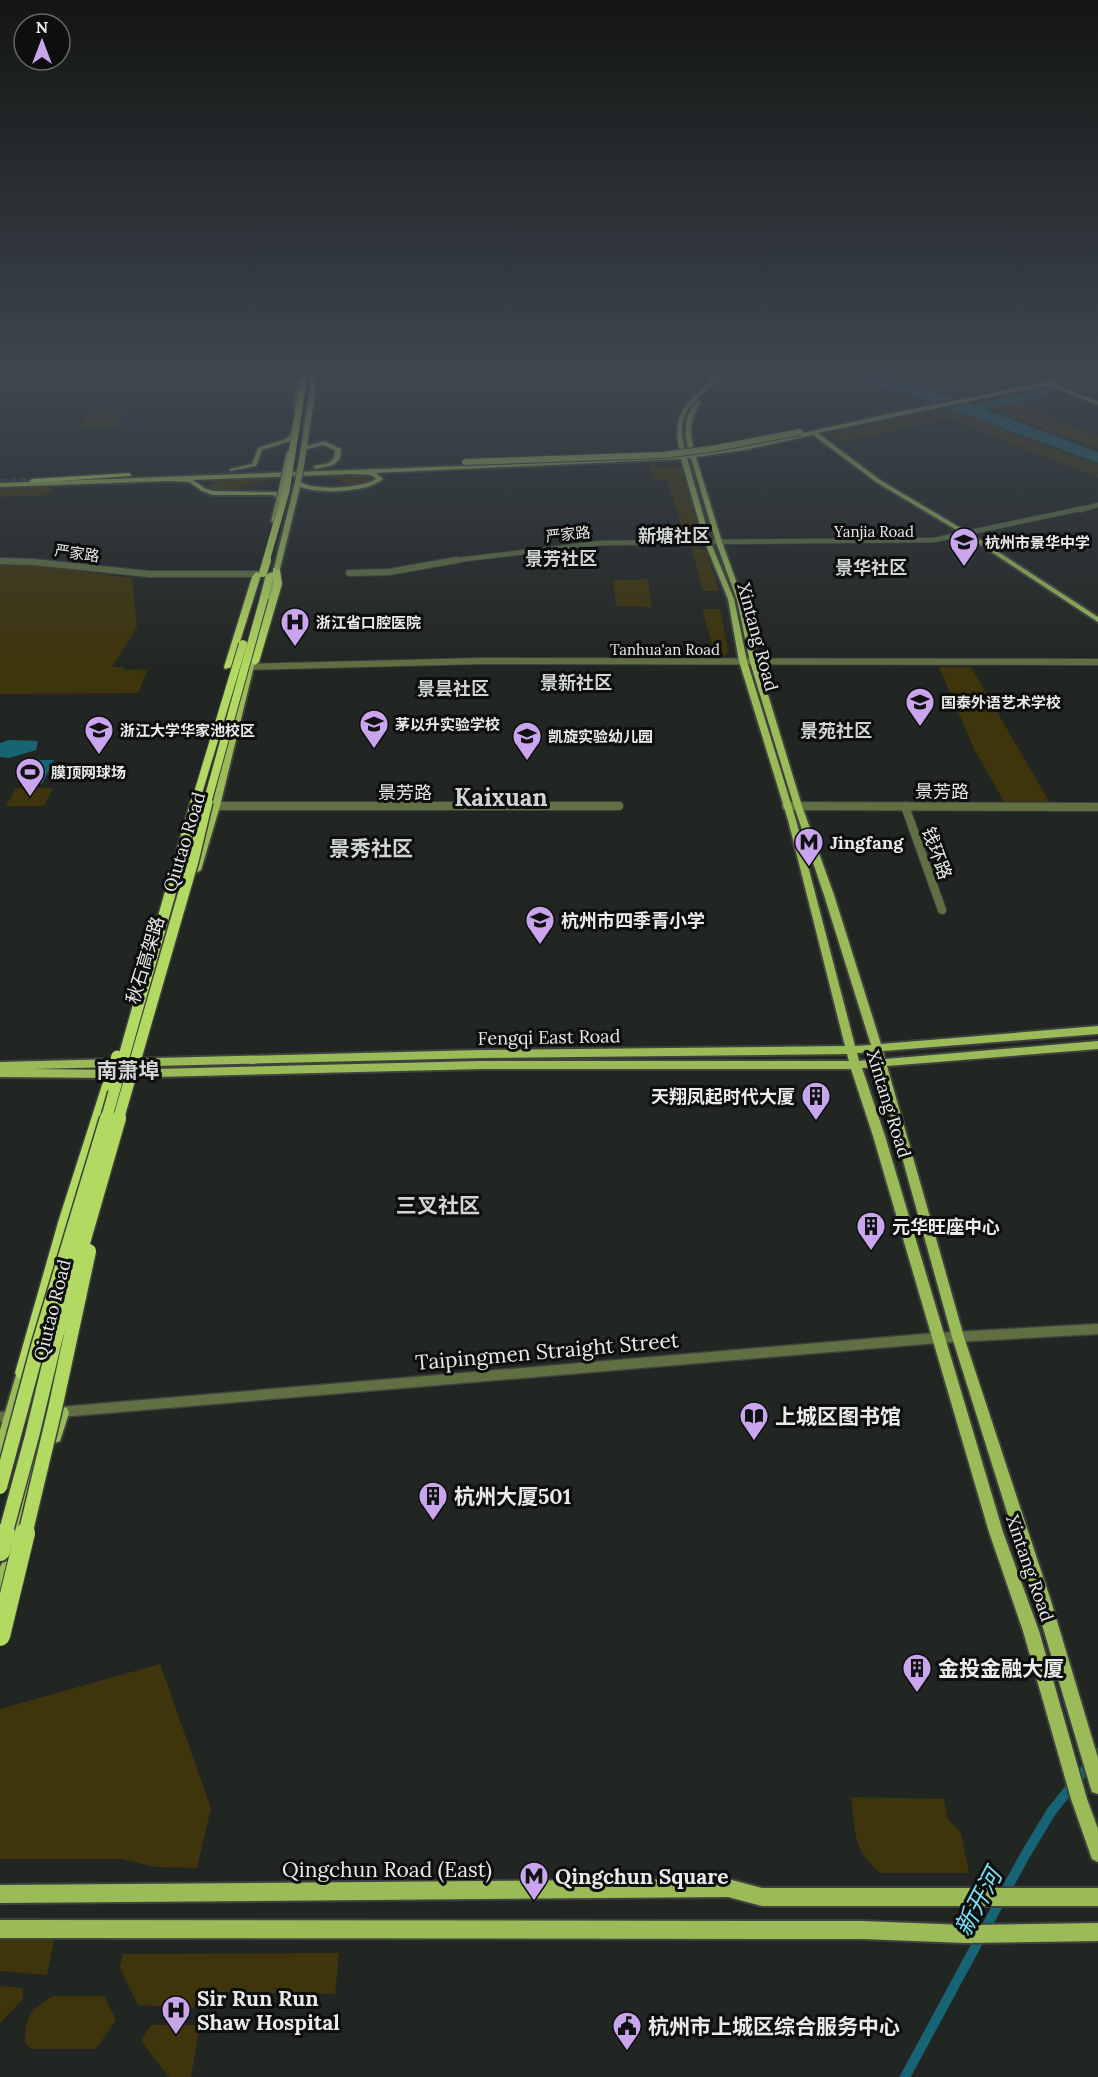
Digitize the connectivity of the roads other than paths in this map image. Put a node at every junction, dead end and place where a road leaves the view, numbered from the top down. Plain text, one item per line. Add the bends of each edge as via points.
1 (193, 473) edge
2 (285, 473) edge
3 (288, 473) edge
4 (295, 473) edge
5 (300, 473) edge
6 (326, 473) edge
7 (371, 473) edge
8 (393, 473) edge
9 (689, 473) edge
10 (699, 473) edge
11 (874, 473) edge
12 (240, 476) junction
13 (128, 478) junction
14 (170, 479) junction
15 (0, 480) edge
16 (33, 481) tunnel mouth
17 (298, 482) junction
18 (0, 485) edge
19 (283, 486) junction
20 (280, 498) junction
21 (293, 499) junction
22 (1098, 505) edge
23 (1084, 508) junction
24 (1063, 512) junction
25 (1072, 512) junction
26 (973, 535) junction
27 (708, 543) junction
28 (719, 543) junction
29 (0, 561) edge
30 (276, 570) junction
31 (349, 573) dead end
32 (259, 574) junction
33 (1098, 613) edge
34 (1098, 620) edge
35 (743, 661) junction
36 (754, 662) junction
37 (1098, 662) edge
38 (251, 666) junction
39 (232, 667) junction
40 (237, 702) junction
41 (222, 717) junction
42 (190, 806) junction
43 (216, 806) junction
44 (619, 806) dead end
45 (786, 806) junction
46 (798, 806) junction
47 (905, 806) junction
48 (1098, 807) edge
49 (942, 910) dead end
50 (145, 985) junction
51 (1098, 1030) edge
52 (1098, 1045) edge
53 (877, 1048) junction
54 (851, 1050) junction
55 (880, 1063) junction
56 (855, 1065) junction
57 (0, 1066) edge
58 (118, 1068) junction
59 (137, 1068) junction
60 (0, 1073) edge
61 (106, 1168) junction
62 (1098, 1329) edge
63 (958, 1336) junction
64 (937, 1338) junction
65 (23, 1373) junction
66 (55, 1413) junction
67 (6, 1417) edge
68 (0, 1454) edge
69 (0, 1486) edge
70 (0, 1551) edge
71 (0, 1594) edge
72 (0, 1634) edge
73 (1097, 1782) edge
74 (1098, 1853) edge
75 (0, 1894) edge
76 (1098, 1897) edge
77 (0, 1929) edge
78 (1098, 1932) edge

1 - 13 main road
2 - 19 main road, Qiutao Road, bridge
3 - 41 highway, 秋石高架路, bridge
4 - 40 highway, 秋石高架路, bridge
5 - 17 main road, Qiutao Road, bridge
6 - 12 main road, bridge
7 - 17 main road via 380,479 360,487 309,488
8 - 21 main road via 375,485 309,490
9 - 27 main road, Xintang Road
10 - 28 main road, Xintang Road
11 - 26 main road
12 - 14 main road
12 - 19 main road via 211,481 206,487 228,492
13 - 14 main road
13 - 15 main road
13 - 16 highway
13 - 18 main road
14 - 20 main road via 190,480 213,493 270,492
17 - 21 main road, Qiutao Road
19 - 20 main road, Qiutao Road, bridge
20 - 32 main road, Qiutao Road, bridge
21 - 30 main road, Qiutao Road
22 - 23 street, Yanjia Road
22 - 24 street, Yanjia Road
22 - 25 street, Yanjia Road
23 - 24 street, Yanjia Road
23 - 25 street, Yanjia Road
24 - 26 street, Yanjia Road
25 - 26 street, Yanjia Road
26 - 28 street, Yanjia Road via 914,543
26 - 33 main road
26 - 34 main road
27 - 28 street, Yanjia Road
27 - 31 street, 严家路 via 601,543 473,557 389,572
27 - 35 main road, Xintang Road via 731,599
28 - 36 main road, Xintang Road via 740,600
29 - 32 street, 严家路 via 58,562 155,575
30 - 38 main road, Qiutao Road
30 - 40 highway via 278,584 252,677
32 - 39 main road, Qiutao Road
32 - 41 highway, bridge via 225,680
35 - 36 street, Tanhua'an Road
35 - 38 street, Tanhua'an Road
35 - 45 main road, Xintang Road
36 - 37 street, Tanhua'an Road
36 - 46 main road, Xintang Road
38 - 39 street, Tanhua'an Road
38 - 43 main road, Qiutao Road
39 - 42 main road, Qiutao Road
40 - 61 highway, 秋石高架路, bridge
41 - 50 highway, 秋石高架路, bridge
42 - 43 street, 景芳路
42 - 58 main road, Qiutao Road
43 - 44 street, 景芳路
43 - 59 main road, Qiutao Road
45 - 46 street, 景芳路
45 - 54 main road, Xintang Road
46 - 47 street, 景芳路
46 - 53 main road, Xintang Road
47 - 48 street, 景芳路
47 - 49 street, 钱环路
50 - 65 highway, bridge via 116,1058
50 - 69 highway, 秋石高架路, bridge
51 - 53 main road, Fengqi East Road
52 - 55 main road, Fengqi East Road
53 - 54 main road, Fengqi East Road
53 - 55 main road, Xintang Road
54 - 56 main road, Xintang Road
54 - 59 main road, Fengqi East Road via 481,1054
55 - 56 main road, Fengqi East Road
55 - 63 main road, Xintang Road
56 - 59 main road, Fengqi East Road
56 - 64 main road, Xintang Road
57 - 58 main road, Fengqi East Road
58 - 59 main road, Fengqi East Road
58 - 60 main road, Fengqi East Road
58 - 65 main road, Qiutao Road
59 - 66 main road, Qiutao Road via 67,1323
61 - 70 highway, 秋石高架路, bridge
61 - 72 highway, bridge via 55,1409
62 - 63 street, Taipingmen Straight Street
63 - 64 street, Taipingmen Straight Street
63 - 73 main road, Xintang Road
64 - 66 street, Taipingmen Straight Street
64 - 74 main road, Xintang Road
65 - 67 main road, Qiutao Road
66 - 67 street, Taipingmen Straight Street
66 - 71 main road, Qiutao Road
66 - 72 main road
67 - 68 main road, Qiutao Road
75 - 76 main road, Qingchun Road (East) via 728,1888 762,1897
77 - 78 main road

